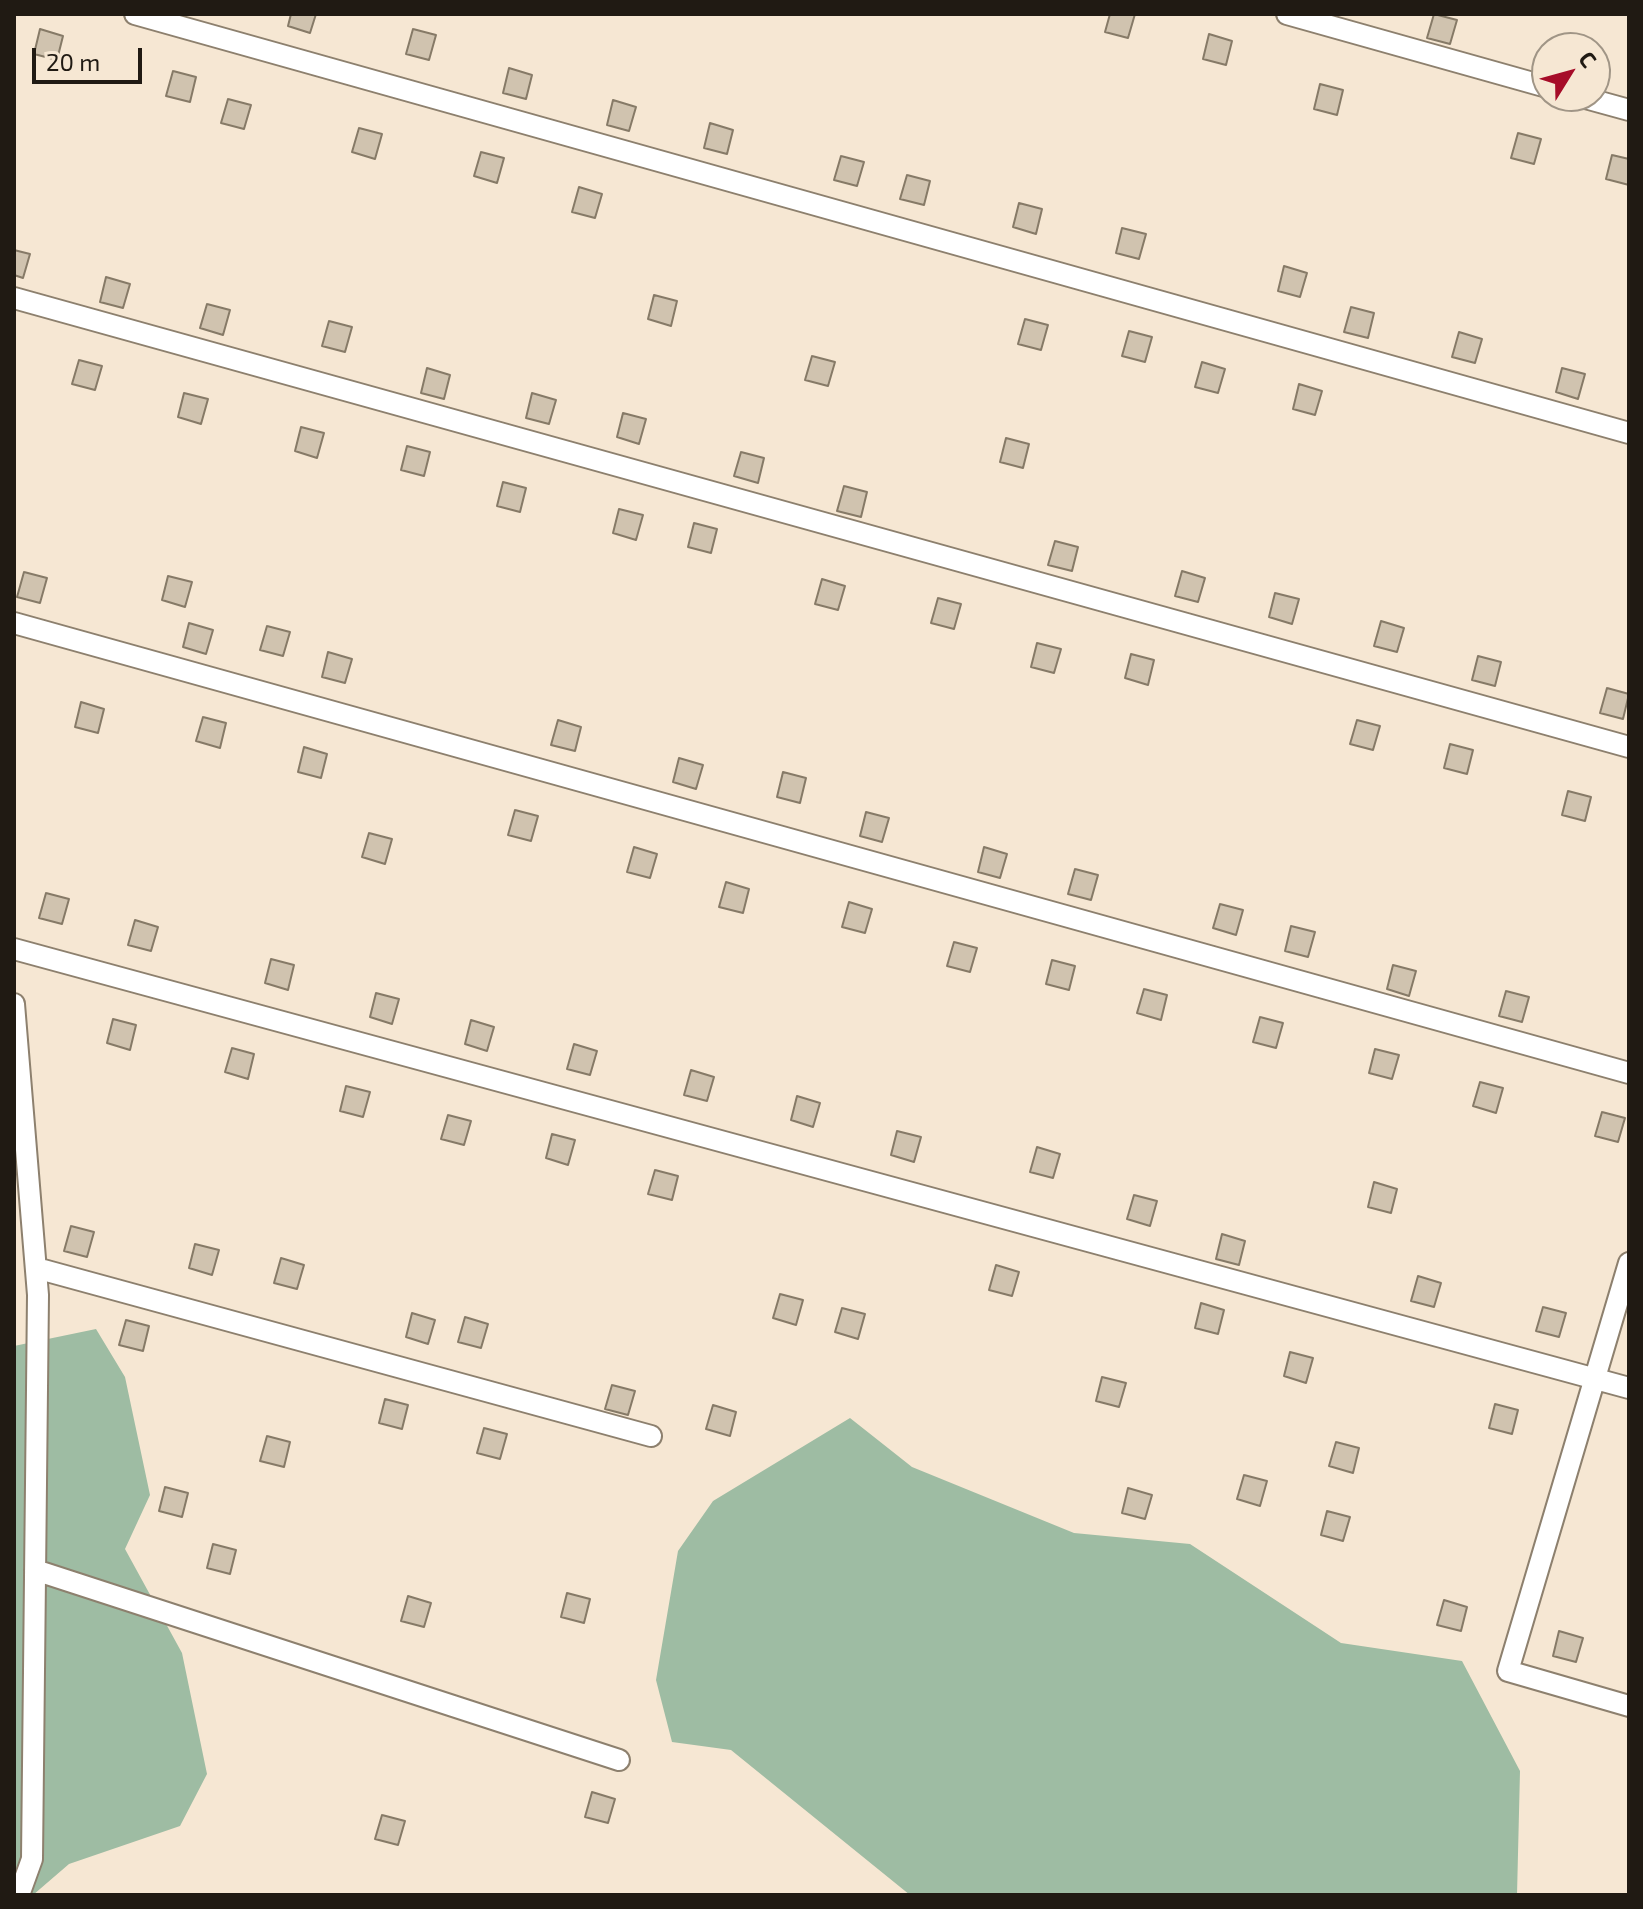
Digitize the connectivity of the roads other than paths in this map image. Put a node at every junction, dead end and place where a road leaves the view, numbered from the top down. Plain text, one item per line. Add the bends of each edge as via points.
1 (135, 14) edge
2 (1287, 14) edge
3 (1531, 83) edge
4 (14, 298) edge
5 (1629, 433) edge
6 (14, 623) edge
7 (1629, 747) edge
8 (14, 949) edge
9 (14, 1004) edge
10 (1629, 1073) edge
11 (1629, 1263) edge
12 (36, 1268) junction
13 (1596, 1379) junction
14 (1629, 1388) edge
15 (651, 1436) dead end
16 (35, 1570) junction
17 (1629, 1706) edge
18 (619, 1760) dead end
19 (23, 1894) edge

1 - 5 lane
2 - 3 lane
4 - 7 lane
6 - 10 lane
8 - 13 lane
9 - 12 lane
11 - 13 lane
12 - 15 lane
12 - 16 lane
13 - 14 lane
13 - 17 lane via 1508,1671
16 - 18 lane
16 - 19 lane via 32,1859

